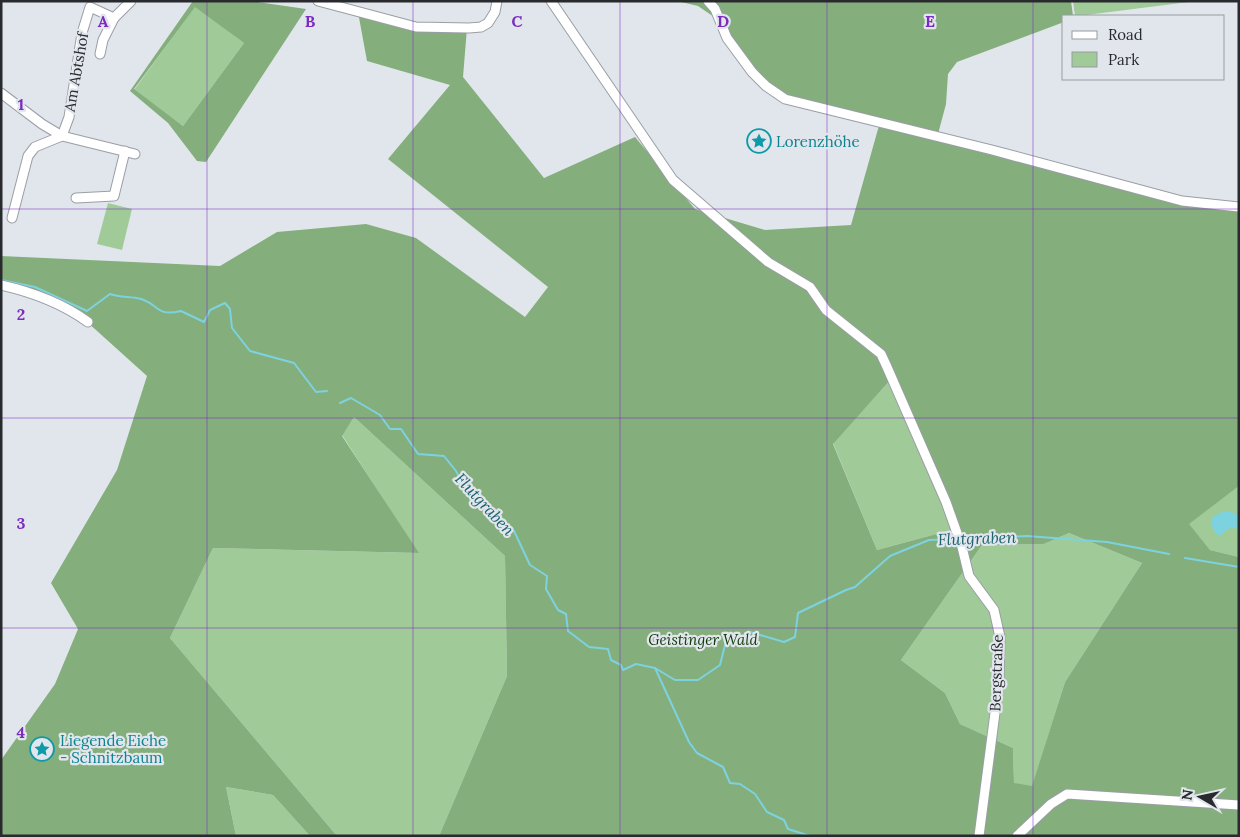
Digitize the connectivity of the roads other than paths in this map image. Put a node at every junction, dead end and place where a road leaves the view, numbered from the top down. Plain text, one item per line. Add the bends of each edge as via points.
1 (131, 1) edge
2 (318, 1) edge
3 (498, 1) edge
4 (551, 1) edge
5 (708, 1) edge
6 (92, 4) edge
7 (114, 18) junction
8 (100, 54) dead end
9 (1, 93) edge
10 (62, 136) junction
11 (125, 151) junction
12 (135, 154) dead end
13 (76, 198) dead end
14 (1239, 207) edge
15 (12, 218) dead end
16 (1, 285) edge
17 (88, 322) dead end
18 (1239, 805) edge
19 (979, 836) edge
20 (1017, 836) edge

1 - 7 street, Am Abtshof
2 - 3 street via 416,27 469,28 481,27 488,22
4 - 19 street, Bergstraße via 673,180 768,262 810,287 826,310 881,354 946,502 969,576 994,610 1000,637 999,682
5 - 14 street via 715,9 727,38 752,72 785,99 1182,201
6 - 7 street, Am Abtshof
6 - 10 street, Am Abtshof via 82,33 69,117
7 - 8 street, Am Abtshof
9 - 10 street, Am Abtshof
10 - 11 street, Am Abtshof
10 - 15 street via 35,147 28,156 11,207
11 - 12 street, Am Abtshof
11 - 13 street via 114,196
16 - 17 street via 41,296
18 - 20 street via 1067,794 1051,804

